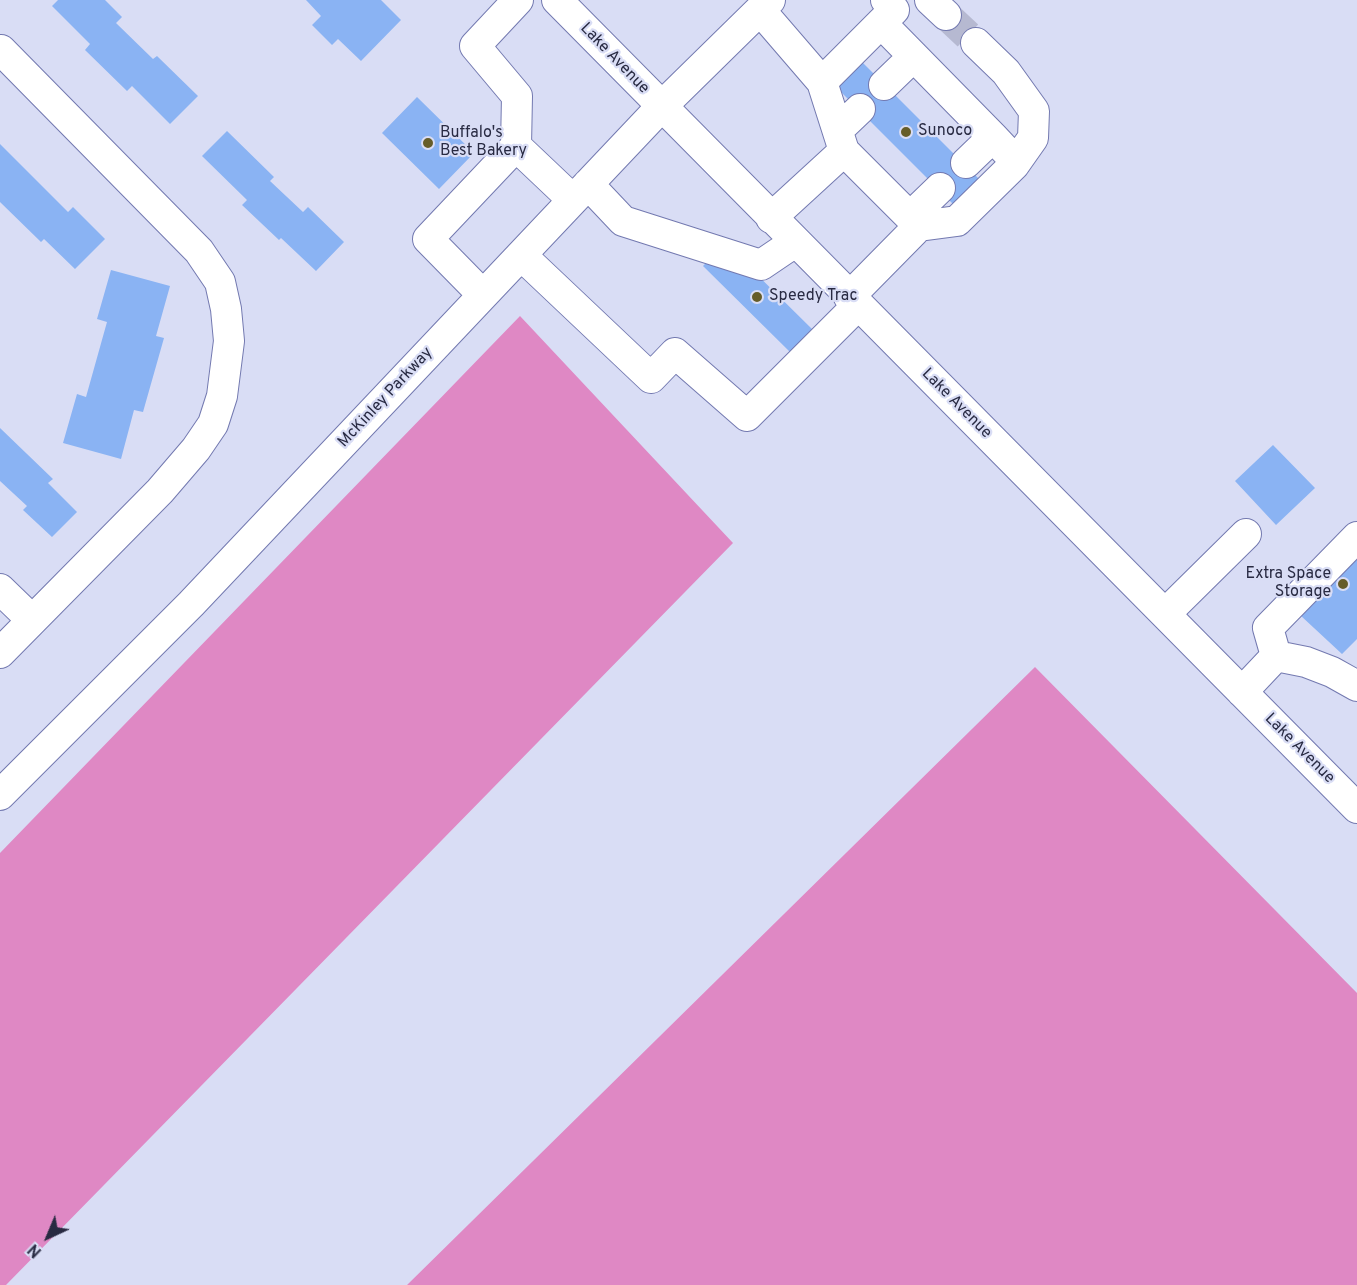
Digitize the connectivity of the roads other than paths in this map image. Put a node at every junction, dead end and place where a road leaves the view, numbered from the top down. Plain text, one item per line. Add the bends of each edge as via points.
1 (518, 0) edge
2 (557, 0) edge
3 (765, 5) edge
4 (892, 8) edge
5 (976, 43) tunnel mouth
6 (2, 50) edge
7 (913, 57) junction
8 (822, 82) junction
9 (884, 85) dead end
10 (661, 107) junction
11 (860, 108) dead end
12 (993, 137) junction
13 (841, 140) junction
14 (516, 146) junction
15 (1016, 162) junction
16 (966, 163) dead end
17 (940, 188) dead end
18 (581, 192) junction
19 (771, 218) junction
20 (915, 221) junction
21 (795, 242) junction
22 (521, 255) junction
23 (483, 295) junction
24 (854, 301) junction
25 (1246, 534) dead end
26 (1357, 537) edge
27 (0, 589) edge
28 (1165, 614) junction
29 (32, 620) junction
30 (0, 652) edge
31 (1276, 656) junction
32 (1357, 686) edge
33 (1242, 692) junction
34 (0, 795) edge
35 (1357, 808) edge

1 - 14 street via 475,46 518,96
2 - 10 street, Lake Avenue
3 - 8 street
3 - 10 street, McKinley Parkway
4 - 7 street
4 - 8 street
5 - 15 street via 1006,72 1034,111 1033,138
6 - 29 street via 199,251 220,282 229,340 222,396 213,424 196,449 160,491
7 - 9 street
7 - 12 street
8 - 13 street
10 - 18 street, McKinley Parkway
10 - 19 street, Lake Avenue
11 - 13 street
12 - 15 street
12 - 16 street
13 - 19 street
13 - 20 street
14 - 18 street
14 - 23 street via 428,239
15 - 20 street via 957,221
17 - 20 street
18 - 21 street via 623,221 761,265
18 - 22 street, McKinley Parkway
19 - 21 street, Lake Avenue
20 - 24 street
21 - 24 street, Lake Avenue
22 - 23 street, McKinley Parkway
22 - 24 street via 651,378 675,353 747,416
23 - 34 street, McKinley Parkway via 191,604
24 - 28 street, Lake Avenue
25 - 28 street
26 - 31 street via 1268,628
27 - 29 street
28 - 33 street, Lake Avenue
29 - 30 street
31 - 32 street via 1306,662
31 - 33 street
33 - 35 street, Lake Avenue

